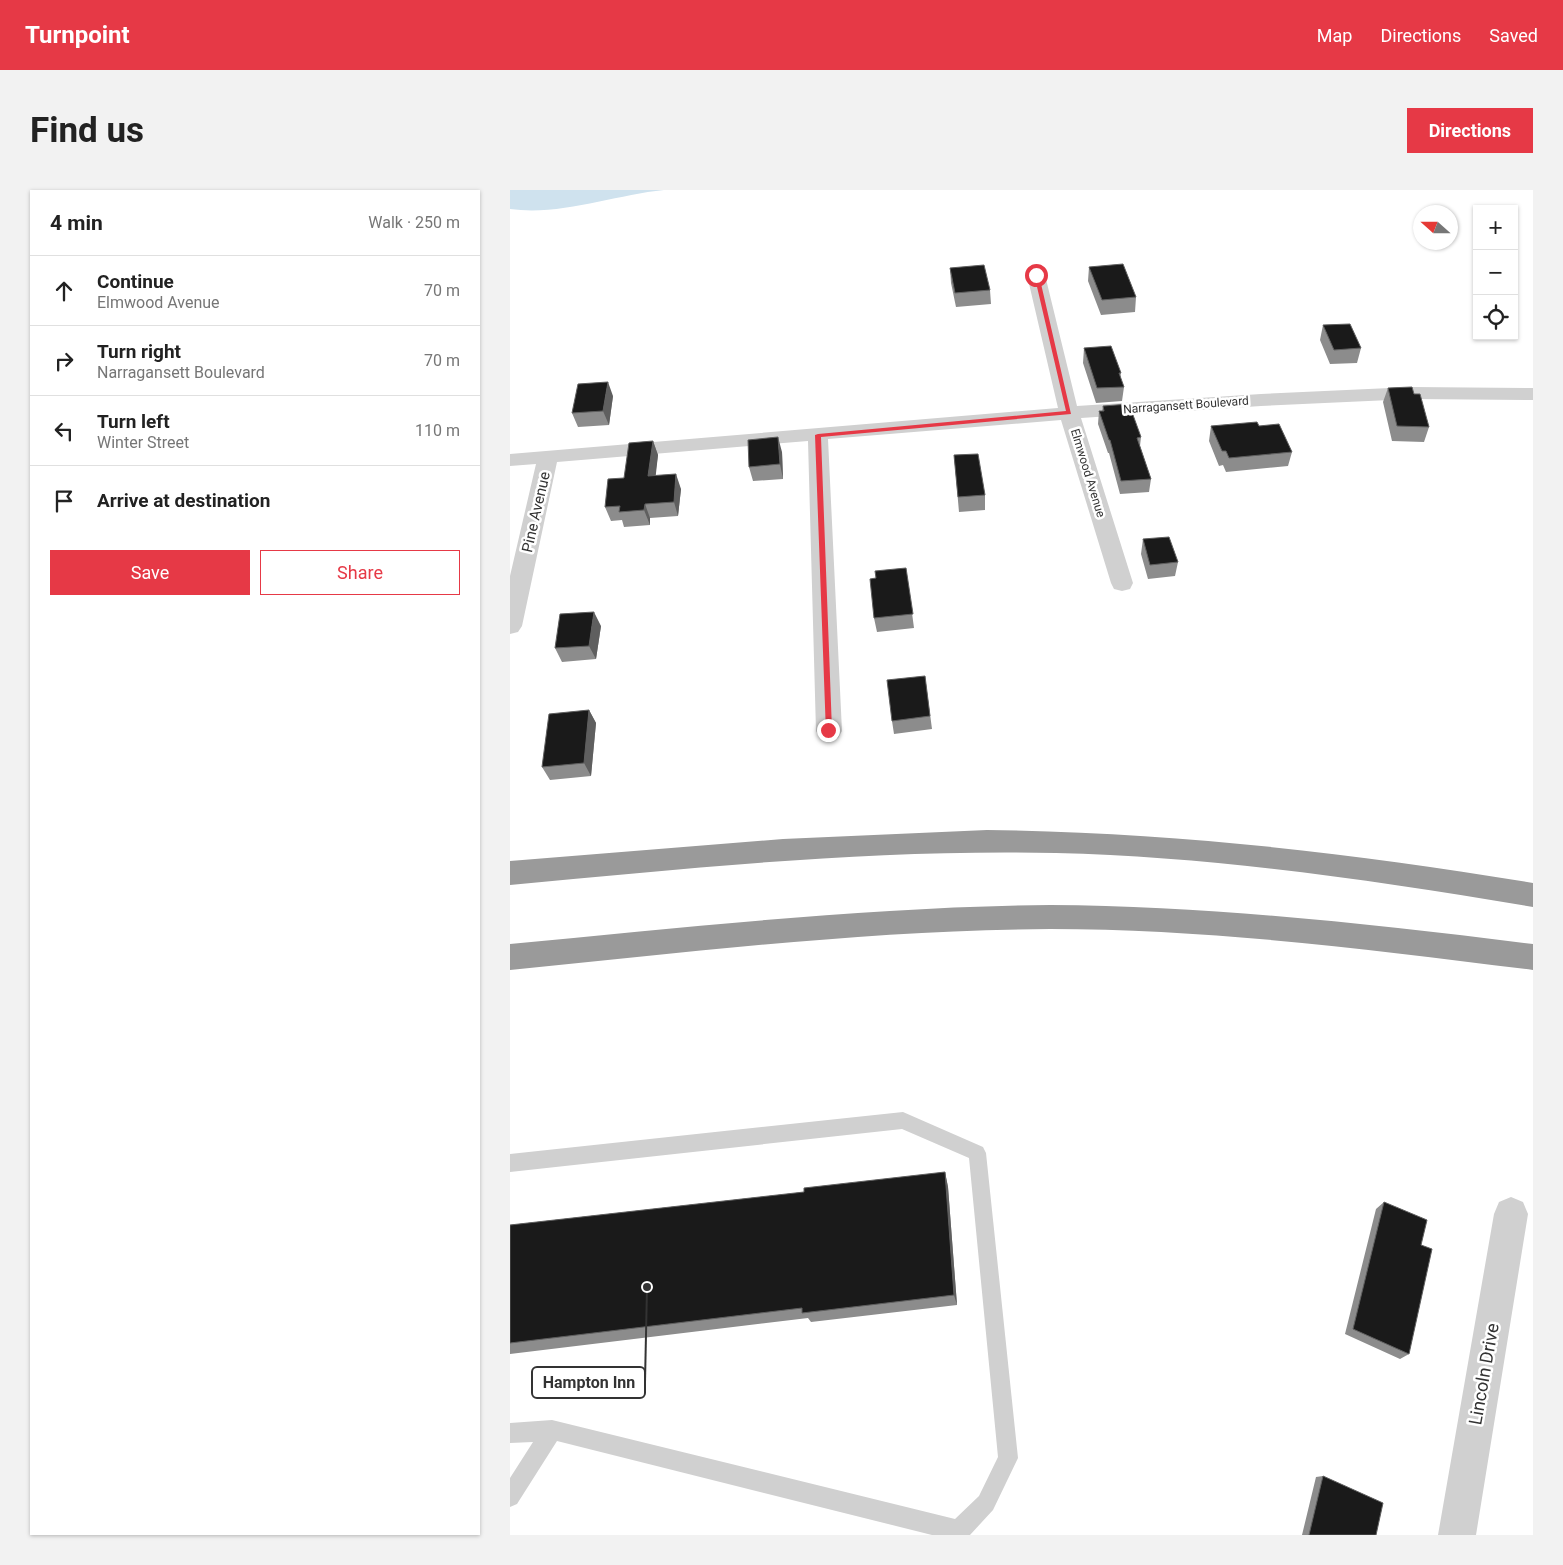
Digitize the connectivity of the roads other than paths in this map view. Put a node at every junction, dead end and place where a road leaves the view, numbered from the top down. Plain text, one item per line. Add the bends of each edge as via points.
1 (1036, 275) dead end
2 (1533, 394) edge
3 (1069, 412) junction
4 (818, 435) junction
5 (548, 457) junction
6 (510, 460) edge
7 (1122, 583) dead end
8 (510, 626) edge
9 (828, 730) dead end
10 (510, 873) edge
11 (1533, 895) edge
12 (510, 957) edge
13 (1533, 957) edge
14 (510, 1163) edge
15 (1512, 1214) dead end
16 (552, 1430) junction
17 (510, 1433) edge
18 (510, 1496) edge
19 (1457, 1535) edge

1 - 3 street, Elmwood Avenue
2 - 3 street, Narragansett Boulevard via 1402,394
3 - 4 street, Narragansett Boulevard
3 - 7 street, Elmwood Avenue
4 - 5 street, Narragansett Boulevard
4 - 9 street
5 - 6 street, Narragansett Boulevard
5 - 8 street, Pine Avenue
10 - 11 highway via 818,848 932,842 1057,842 1174,848 1290,860
12 - 13 highway via 804,929 1049,917 1197,921 1306,930
14 - 16 lane via 902,1120 978,1153 1008,1458 986,1503 959,1531
15 - 19 street, Lincoln Drive
16 - 17 lane
16 - 18 lane

